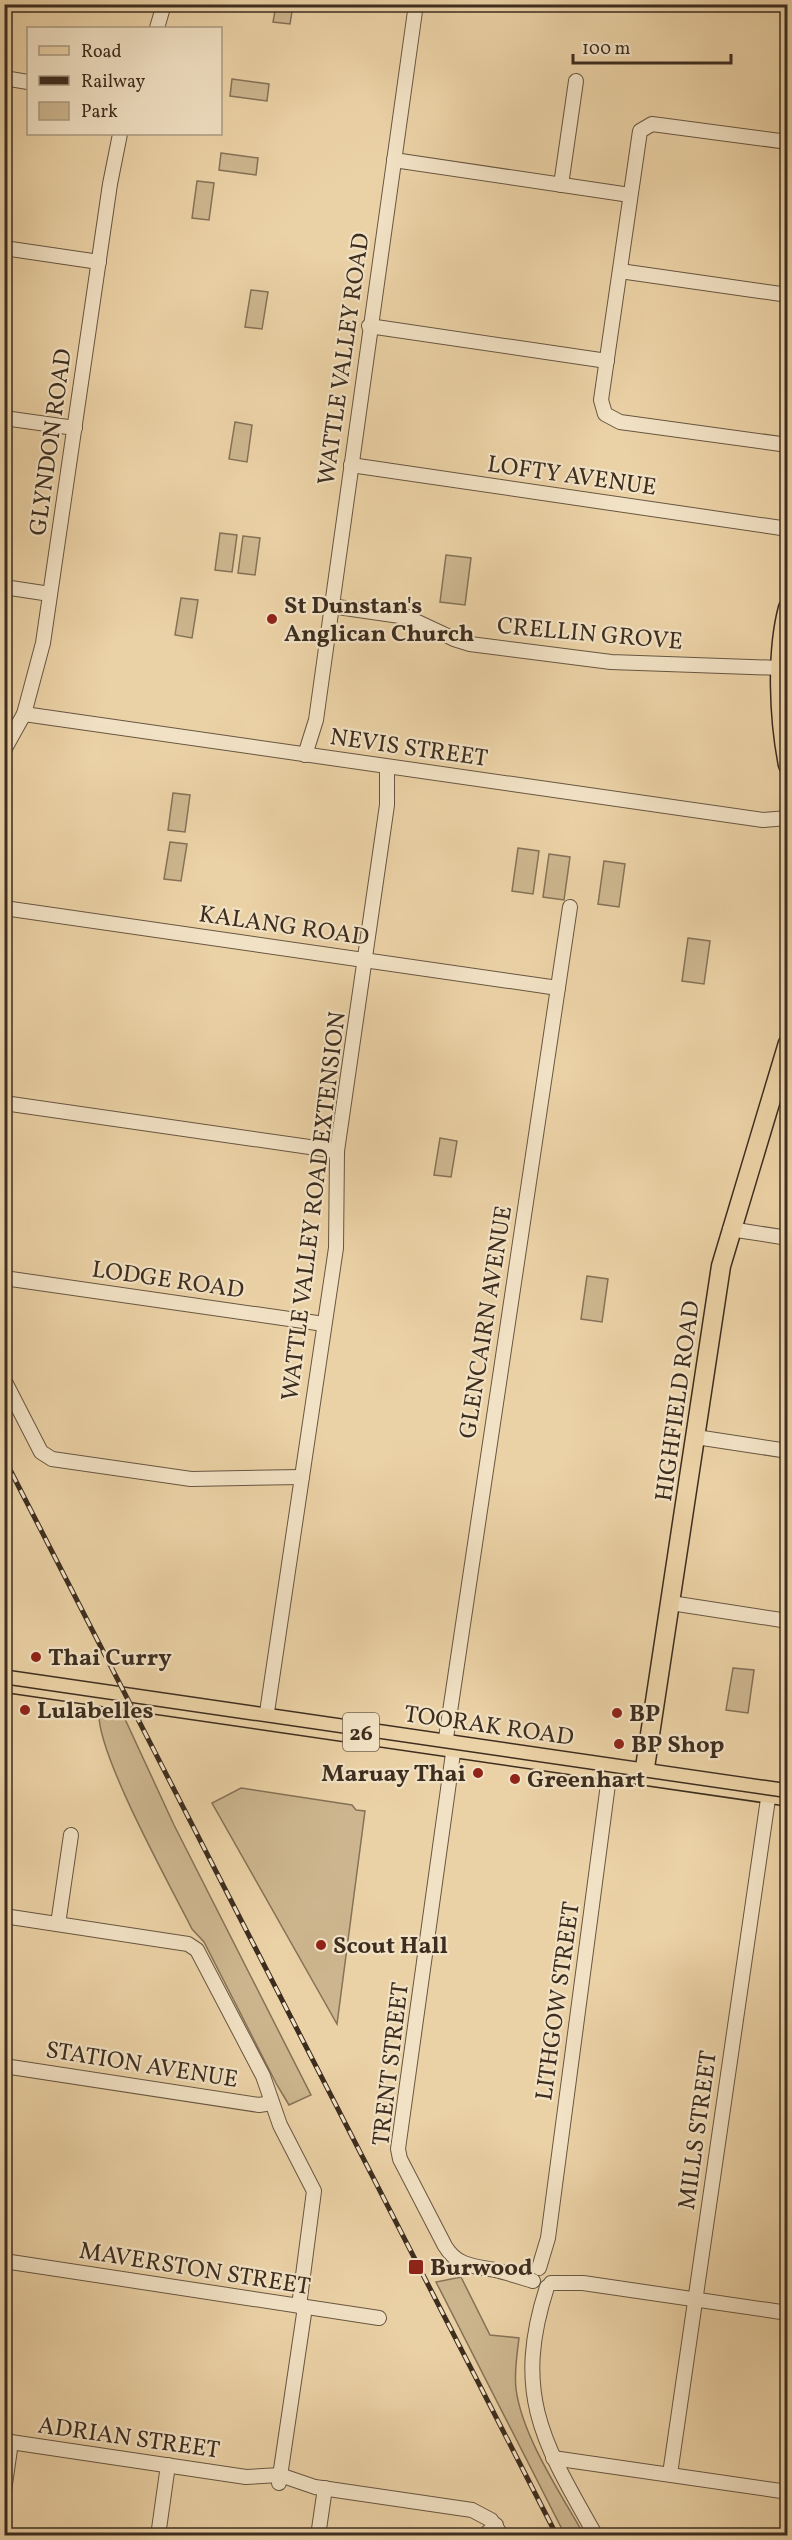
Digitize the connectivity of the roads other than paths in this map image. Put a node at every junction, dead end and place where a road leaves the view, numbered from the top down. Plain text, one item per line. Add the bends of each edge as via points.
1 (164, 4) edge
2 (416, 4) edge
3 (157, 27) edge
4 (4, 78) edge
5 (576, 81) dead end
6 (27, 82) edge
7 (120, 135) edge
8 (788, 142) edge
9 (394, 160) junction
10 (561, 185) junction
11 (630, 195) junction
12 (4, 248) edge
13 (99, 262) junction
14 (620, 271) junction
15 (788, 295) edge
16 (369, 326) junction
17 (607, 361) junction
18 (4, 418) edge
19 (75, 428) junction
20 (788, 445) edge
21 (351, 465) junction
22 (788, 529) edge
23 (4, 587) edge
24 (50, 594) junction
25 (331, 606) junction
26 (788, 608) edge
27 (780, 668) junction
28 (24, 714) junction
29 (4, 750) edge
30 (311, 756) junction
31 (787, 758) edge
32 (392, 767) junction
33 (788, 818) edge
34 (570, 907) dead end
35 (4, 908) edge
36 (366, 960) junction
37 (558, 988) junction
38 (788, 1043) edge
39 (4, 1103) edge
40 (337, 1151) junction
41 (730, 1229) junction
42 (788, 1238) edge
43 (4, 1278) edge
44 (324, 1324) junction
45 (4, 1380) edge
46 (696, 1437) junction
47 (788, 1451) edge
48 (302, 1477) junction
49 (671, 1603) junction
50 (788, 1621) edge
51 (4, 1681) edge
52 (266, 1719) junction
53 (449, 1745) junction
54 (610, 1769) junction
55 (644, 1774) junction
56 (778, 1794) edge
57 (71, 1835) dead end
58 (4, 1916) edge
59 (58, 1924) junction
60 (4, 2066) edge
61 (272, 2103) junction
62 (4, 2261) edge
63 (543, 2277) junction
64 (695, 2300) junction
65 (302, 2307) junction
66 (788, 2313) edge
67 (379, 2318) dead end
68 (8, 2442) edge
69 (553, 2458) junction
70 (168, 2465) junction
71 (670, 2474) junction
72 (280, 2479) junction
73 (320, 2488) junction
74 (4, 2491) edge
75 (788, 2492) edge
76 (499, 2530) edge
77 (158, 2535) edge
78 (318, 2535) edge
79 (484, 2535) edge
80 (596, 2535) edge

1 - 3 street
2 - 9 street, WATTLE VALLEY ROAD
4 - 6 street
5 - 10 street
7 - 13 street, GLYNDON ROAD
8 - 11 street via 652,124 640,131
9 - 10 street
9 - 16 street, WATTLE VALLEY ROAD
10 - 11 street
11 - 14 street
12 - 13 street
13 - 19 street, GLYNDON ROAD
14 - 15 street
14 - 17 street
16 - 17 street
16 - 21 street, WATTLE VALLEY ROAD
17 - 20 street via 601,400 605,414 620,422
18 - 19 street
19 - 24 street, GLYNDON ROAD
21 - 22 street, LOFTY AVENUE
21 - 25 street, WATTLE VALLEY ROAD
23 - 24 street
24 - 28 street, GLYNDON ROAD via 40,659
25 - 27 street, CRELLIN GROVE via 407,617 458,641 492,647 611,662
25 - 30 street, WATTLE VALLEY ROAD
26 - 27 main road
27 - 31 main road
28 - 29 street, GLYNDON ROAD
28 - 30 street, NEVIS STREET
30 - 32 street, NEVIS STREET
32 - 33 street, NEVIS STREET via 763,820
32 - 36 street, WATTLE VALLEY ROAD EXTENSION
34 - 37 street, GLENCAIRN AVENUE
35 - 36 street, KALANG ROAD
36 - 37 street, KALANG ROAD
36 - 40 street, WATTLE VALLEY ROAD EXTENSION
37 - 53 street, GLENCAIRN AVENUE
38 - 41 main road, HIGHFIELD ROAD
39 - 40 street
40 - 44 street, WATTLE VALLEY ROAD EXTENSION via 337,1239
41 - 42 street
41 - 46 main road, HIGHFIELD ROAD
43 - 44 street, LODGE ROAD
44 - 48 street, WATTLE VALLEY ROAD EXTENSION
45 - 48 street via 42,1452 52,1459 191,1479
46 - 47 street
46 - 49 main road, HIGHFIELD ROAD
48 - 52 street, WATTLE VALLEY ROAD EXTENSION
49 - 50 street
49 - 55 main road, HIGHFIELD ROAD
51 - 52 highway, TOORAK ROAD / 26
52 - 53 highway, TOORAK ROAD / 26
53 - 54 highway, TOORAK ROAD / 26
53 - 63 street, TRENT STREET via 398,2154 450,2254 466,2265
54 - 55 highway, TOORAK ROAD / 26
54 - 63 street, LITHGOW STREET
55 - 56 highway, TOORAK ROAD / 26
56 - 64 street, MILLS STREET
57 - 59 street
58 - 59 street
59 - 61 street via 194,1947 263,2076
60 - 61 street, STATION AVENUE via 259,2105
61 - 65 street via 315,2195
62 - 65 street, MAVERSTON STREET
63 - 64 street, TRENT STREET
63 - 69 street, LITHGOW STREET via 532,2378 538,2417
64 - 66 street, TRENT STREET
64 - 71 street, MILLS STREET
65 - 67 street, MAVERSTON STREET
65 - 72 street
68 - 70 street, ADRIAN STREET
68 - 74 street
69 - 71 street
69 - 80 street, LITHGOW STREET
70 - 72 street, ADRIAN STREET via 266,2483
70 - 77 street
71 - 75 street
72 - 73 street, ADRIAN STREET
73 - 76 street, ADRIAN STREET via 466,2509 482,2514
73 - 78 street
76 - 79 street

